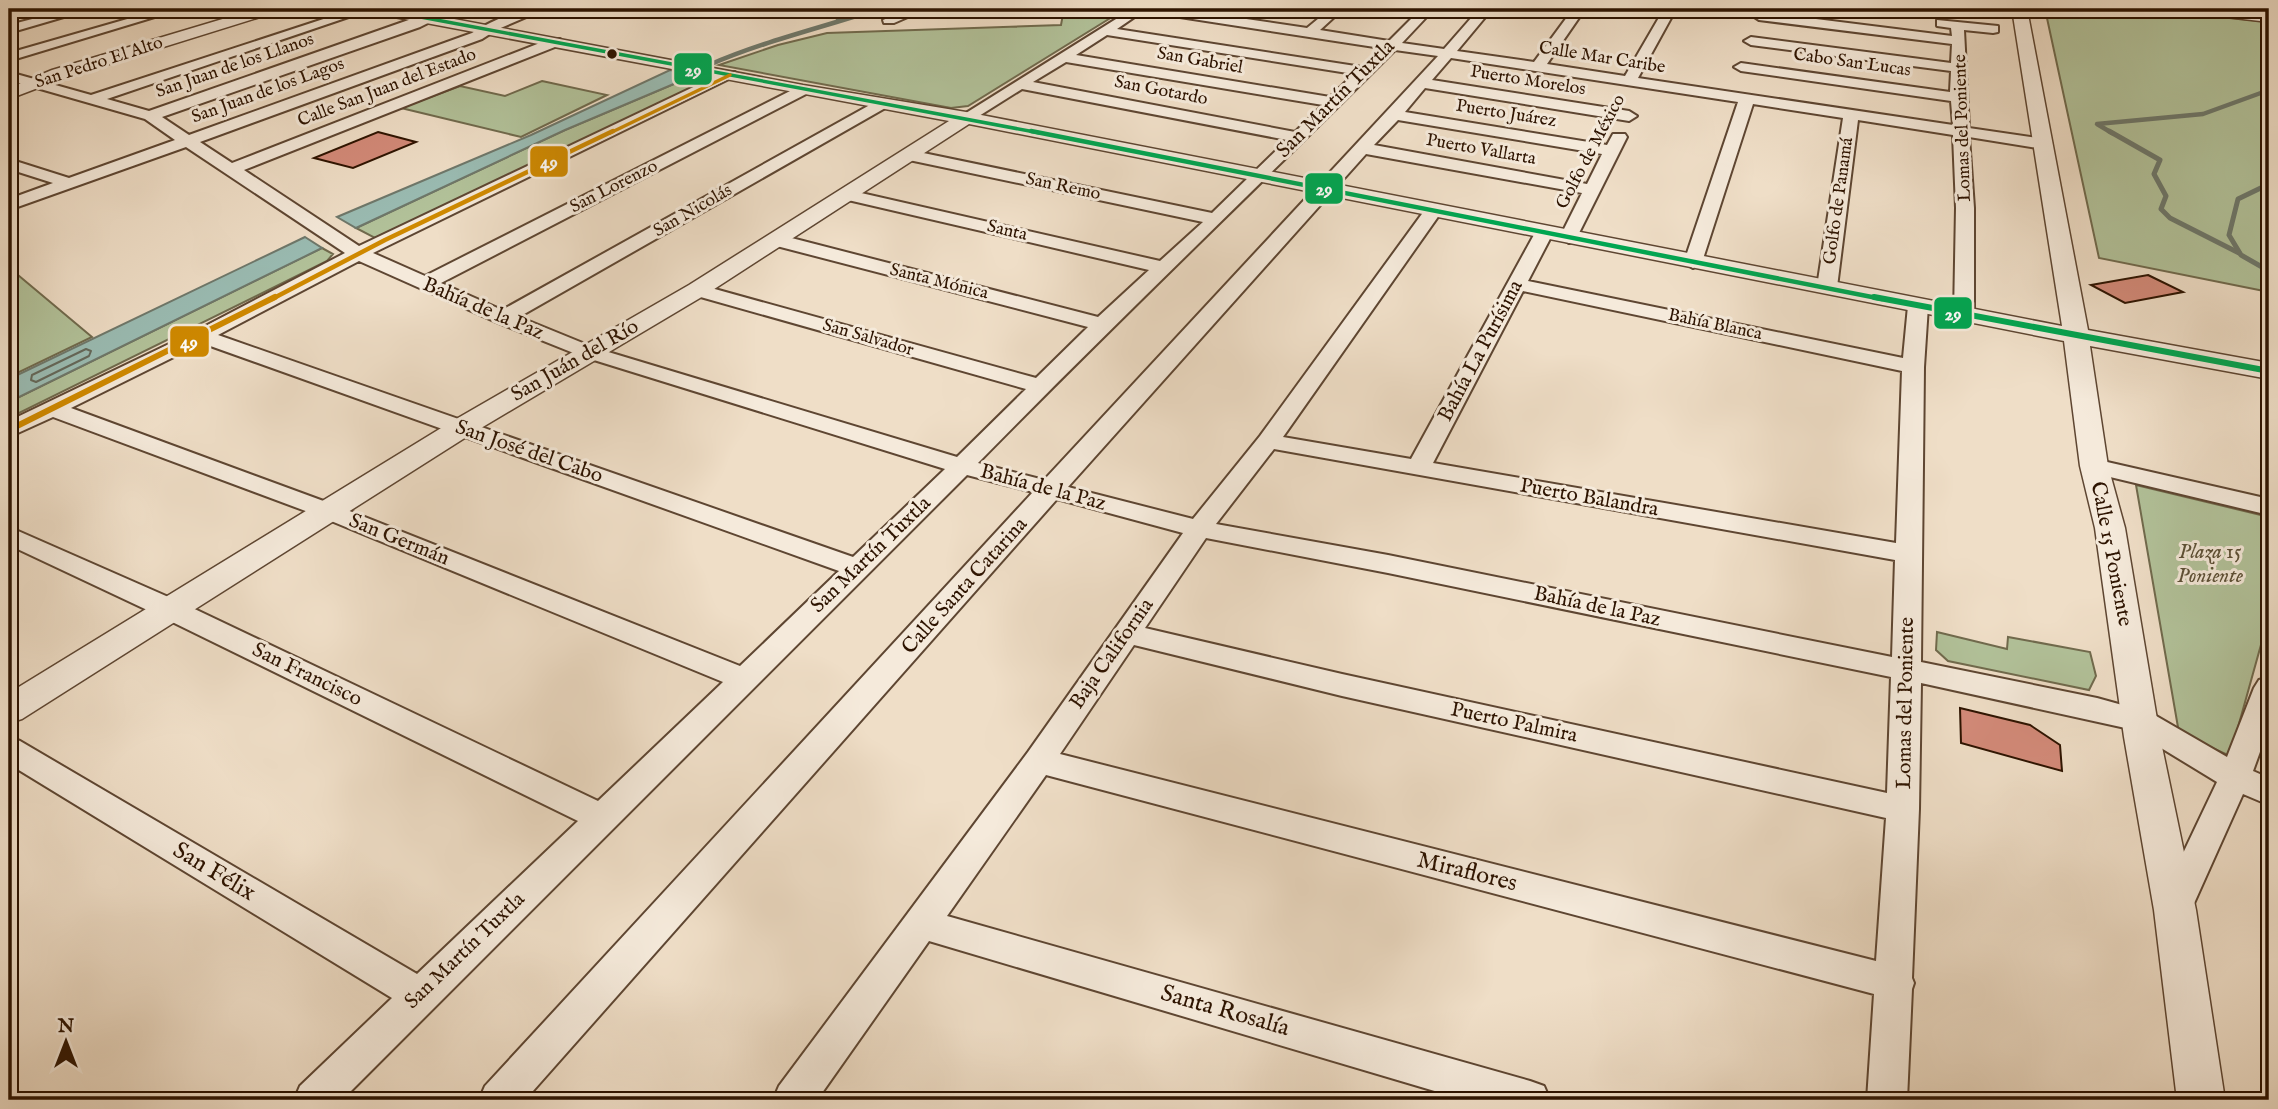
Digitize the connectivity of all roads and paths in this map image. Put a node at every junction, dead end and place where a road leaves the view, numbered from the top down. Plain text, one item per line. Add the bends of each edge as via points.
1 (85, 9) edge
2 (175, 9) edge
3 (271, 9) edge
4 (366, 9) edge
5 (378, 9) edge
6 (450, 9) edge
7 (539, 9) edge
8 (920, 9) edge
9 (1140, 9) edge
10 (1154, 9) edge
11 (1245, 9) edge
12 (1337, 9) edge
13 (1428, 9) edge
14 (1486, 9) edge
15 (1579, 9) edge
16 (1670, 9) edge
17 (2020, 9) edge
18 (2199, 9) edge
19 (1760, 12) edge
20 (2269, 17) edge
21 (428, 18) junction
22 (888, 20) dead end
23 (1228, 20) junction
24 (1931, 22) dead end
25 (9, 29) edge
26 (487, 29) junction
27 (1993, 29) dead end
28 (1105, 31) junction
29 (1309, 33) junction
30 (1958, 33) junction
31 (1751, 41) junction
32 (555, 43) junction
33 (1390, 45) junction
34 (1447, 54) junction
35 (9, 57) edge
36 (1063, 57) junction
37 (1538, 67) junction
38 (1959, 68) junction
39 (1362, 71) junction
40 (730, 75) junction
41 (9, 76) edge
42 (1629, 81) junction
43 (1734, 82) junction
44 (36, 83) junction
45 (1421, 83) junction
46 (1019, 84) junction
47 (803, 90) junction
48 (9, 94) edge
49 (1958, 97) junction
50 (91, 99) junction
51 (1747, 99) junction
52 (1639, 100) junction
53 (1332, 102) junction
54 (882, 104) junction
55 (1394, 115) junction
56 (1852, 115) junction
57 (150, 116) junction
58 (966, 118) junction
59 (1964, 132) junction
60 (1297, 136) junction
61 (189, 140) junction
62 (2045, 144) junction
63 (1362, 148) junction
64 (1612, 150) junction
65 (909, 155) junction
66 (9, 164) edge
67 (232, 169) junction
68 (1260, 175) junction
69 (69, 183) junction
70 (1323, 188) junction
71 (1592, 190) junction
72 (848, 195) junction
73 (9, 205) edge
74 (1433, 211) junction
75 (1216, 219) junction
76 (1544, 233) junction
77 (1569, 237) junction
78 (776, 240) junction
79 (359, 254) junction
80 (1693, 262) junction
81 (1166, 268) junction
82 (424, 284) junction
83 (1517, 284) junction
84 (1827, 287) junction
85 (697, 290) junction
86 (1918, 306) junction
87 (1964, 315) junction
88 (503, 318) junction
89 (1102, 324) junction
90 (2074, 333) junction
91 (201, 336) junction
92 (588, 352) junction
93 (1913, 367) junction
94 (2269, 371) edge
95 (1040, 386) junction
96 (52, 409) junction
97 (461, 428) junction
98 (9, 430) edge
99 (1268, 441) junction
100 (962, 466) junction
101 (2094, 466) junction
102 (1418, 469) junction
103 (1052, 490) junction
104 (2269, 507) edge
105 (328, 511) junction
106 (1199, 529) junction
107 (9, 535) edge
108 (1910, 554) junction
109 (858, 568) junction
110 (172, 610) junction
111 (1126, 633) junction
112 (1906, 670) junction
113 (744, 679) junction
114 (2269, 688) edge
115 (9, 710) edge
116 (2140, 721) junction
117 (9, 749) edge
118 (1039, 761) junction
119 (2235, 777) junction
120 (2269, 792) edge
121 (1903, 809) junction
122 (603, 818) junction
123 (2175, 910) junction
124 (919, 923) junction
125 (1896, 983) junction
126 (419, 995) junction
127 (314, 1100) edge
128 (499, 1100) edge
129 (793, 1100) edge
130 (1530, 1100) edge
131 (1887, 1100) edge
132 (2201, 1100) edge

1 - 25 street
2 - 35 street
3 - 44 street, San Pedro El Alto
4 - 50 street
5 - 21 street
6 - 21 street, San Juan de los Llanos
7 - 26 street, San Juan de los Lagos
8 - 22 street
9 - 28 street, San Juán del Río
10 - 23 street, Calle Mar Caribe
11 - 23 street
12 - 29 street
13 - 33 street, San Martín Tuxtla
14 - 34 street, Calle Santa Catarina
15 - 37 street
16 - 42 street, Golfo de México
17 - 62 street, Calle 15 Poniente
18 - 20 street
19 - 30 street
19 - 31 street
21 - 26 street
21 - 57 street, San Juan de los Llanos
23 - 29 street, Calle Mar Caribe
24 - 30 street
26 - 32 street
26 - 61 street, San Juan de los Lagos
27 - 30 street
28 - 36 street, San Juán del Río
28 - 39 street
29 - 33 street, Calle Mar Caribe
30 - 38 street, Lomas del Poniente
31 - 38 street
31 - 43 street
32 - 40 street
32 - 67 street, Calle San Juan del Estado
33 - 34 street, Calle Mar Caribe
33 - 39 street, San Martín Tuxtla
34 - 37 street, Calle Mar Caribe
34 - 45 street, Calle Santa Catarina
36 - 46 street, San Juán del Río
36 - 53 street, San Gabriel
37 - 42 street, Calle Mar Caribe
38 - 49 street, Lomas del Poniente
39 - 53 street, San Martín Tuxtla
40 - 47 street
40 - 79 street
41 - 44 street, Bahía de la Paz
42 - 52 street, Calle Mar Caribe
43 - 49 street, Cabo San Lucas
43 - 51 street, Calle Mar Caribe
43 - 52 street, Calle Mar Caribe
44 - 48 street, San Pedro El Alto
44 - 50 street, Bahía de la Paz
45 - 52 street, Puerto Morelos
45 - 55 street, Calle Santa Catarina
46 - 58 street, San Juán del Río
46 - 60 street, San Gotardo
47 - 54 street
47 - 82 street, San Lorenzo
49 - 59 street, Lomas del Poniente
50 - 57 street, Bahía de la Paz
51 - 56 street, Calle Mar Caribe
51 - 80 street
52 - 64 street, Golfo de México
53 - 60 street, San Martín Tuxtla
54 - 58 street
54 - 88 street, San Nicolás
55 - 63 street, Calle Santa Catarina
55 - 64 street, Puerto Juárez
56 - 59 street, Calle Mar Caribe
56 - 84 street, Golfo de Panamá
57 - 61 street, Bahía de la Paz
58 - 65 street, San Juán del Río
58 - 68 street
59 - 62 street, Calle Mar Caribe
59 - 87 street, Lomas del Poniente
60 - 68 street, San Martín Tuxtla
61 - 67 street, Bahía de la Paz
61 - 69 street, San Juan de los Lagos
62 - 90 street, Calle 15 Poniente
63 - 70 street, Calle Santa Catarina
63 - 71 street, Puerto Vallarta
64 - 71 street, Golfo de México
65 - 72 street, San Juán del Río
65 - 75 street, San Remo
66 - 69 street
67 - 79 street, Bahía de la Paz
68 - 70 street
68 - 75 street, San Martín Tuxtla
69 - 73 street, San Juan de los Lagos
70 - 74 street
70 - 103 street, Calle Santa Catarina
71 - 77 street, Golfo de México
72 - 78 street, San Juán del Río
72 - 81 street, Santa
74 - 76 street
74 - 99 street, Baja California
75 - 81 street, San Martín Tuxtla
76 - 77 street
76 - 83 street, Bahía La Purísima
77 - 80 street
78 - 85 street, San Juán del Río
78 - 89 street, Santa Mónica
79 - 82 street, Bahía de la Paz
79 - 91 street
80 - 84 street
81 - 89 street, San Martín Tuxtla
82 - 88 street, Bahía de la Paz
83 - 93 street, Bahía Blanca
83 - 102 street, Bahía La Purísima
84 - 86 street
85 - 92 street, San Juán del Río
85 - 95 street, San Salvador
86 - 87 street
86 - 93 street, Lomas del Poniente
87 - 90 street
88 - 92 street, Bahía de la Paz
89 - 95 street, San Martín Tuxtla
90 - 94 street
90 - 101 street, Calle 15 Poniente
91 - 96 street
91 - 97 street, San José del Cabo
92 - 97 street, San Juán del Río
92 - 100 street, Bahía de la Paz
93 - 108 street, Lomas del Poniente
95 - 100 street, San Martín Tuxtla
96 - 98 street
96 - 105 street, San Germán
97 - 105 street, San Juán del Río
97 - 109 street, San José del Cabo
99 - 102 street, Puerto Balandra
99 - 106 street, Baja California
100 - 103 street, Bahía de la Paz
100 - 109 street, San Martín Tuxtla
101 - 104 street
101 - 116 street, Calle 15 Poniente via 2110,528
102 - 108 street, Puerto Balandra
103 - 106 street, Bahía de la Paz
103 - 128 street, Calle Santa Catarina
105 - 110 street, San Juán del Río
105 - 113 street, San Germán
106 - 111 street, Baja California
106 - 112 street, Bahía de la Paz
107 - 110 street, San Francisco
108 - 112 street, Lomas del Poniente
109 - 113 street, San Martín Tuxtla
110 - 115 street, San Juán del Río
110 - 122 street, San Francisco
111 - 118 street, Baja California
111 - 121 street, Puerto Palmira
112 - 116 street, Bahía de la Paz
112 - 121 street, Lomas del Poniente
113 - 122 street, San Martín Tuxtla
114 - 119 street
116 - 119 street, Bahía de la Paz
116 - 123 street, Calle 15 Poniente
117 - 126 street, San Félix
118 - 124 street, Baja California
118 - 125 street, Miraflores
119 - 120 street, Bahía de la Paz
119 - 123 street
121 - 125 street, Lomas del Poniente
122 - 126 street, San Martín Tuxtla
123 - 132 street, Calle 15 Poniente
124 - 129 street, Baja California
124 - 130 street, Santa Rosalía
125 - 131 street, Lomas del Poniente
126 - 127 street, San Martín Tuxtla

